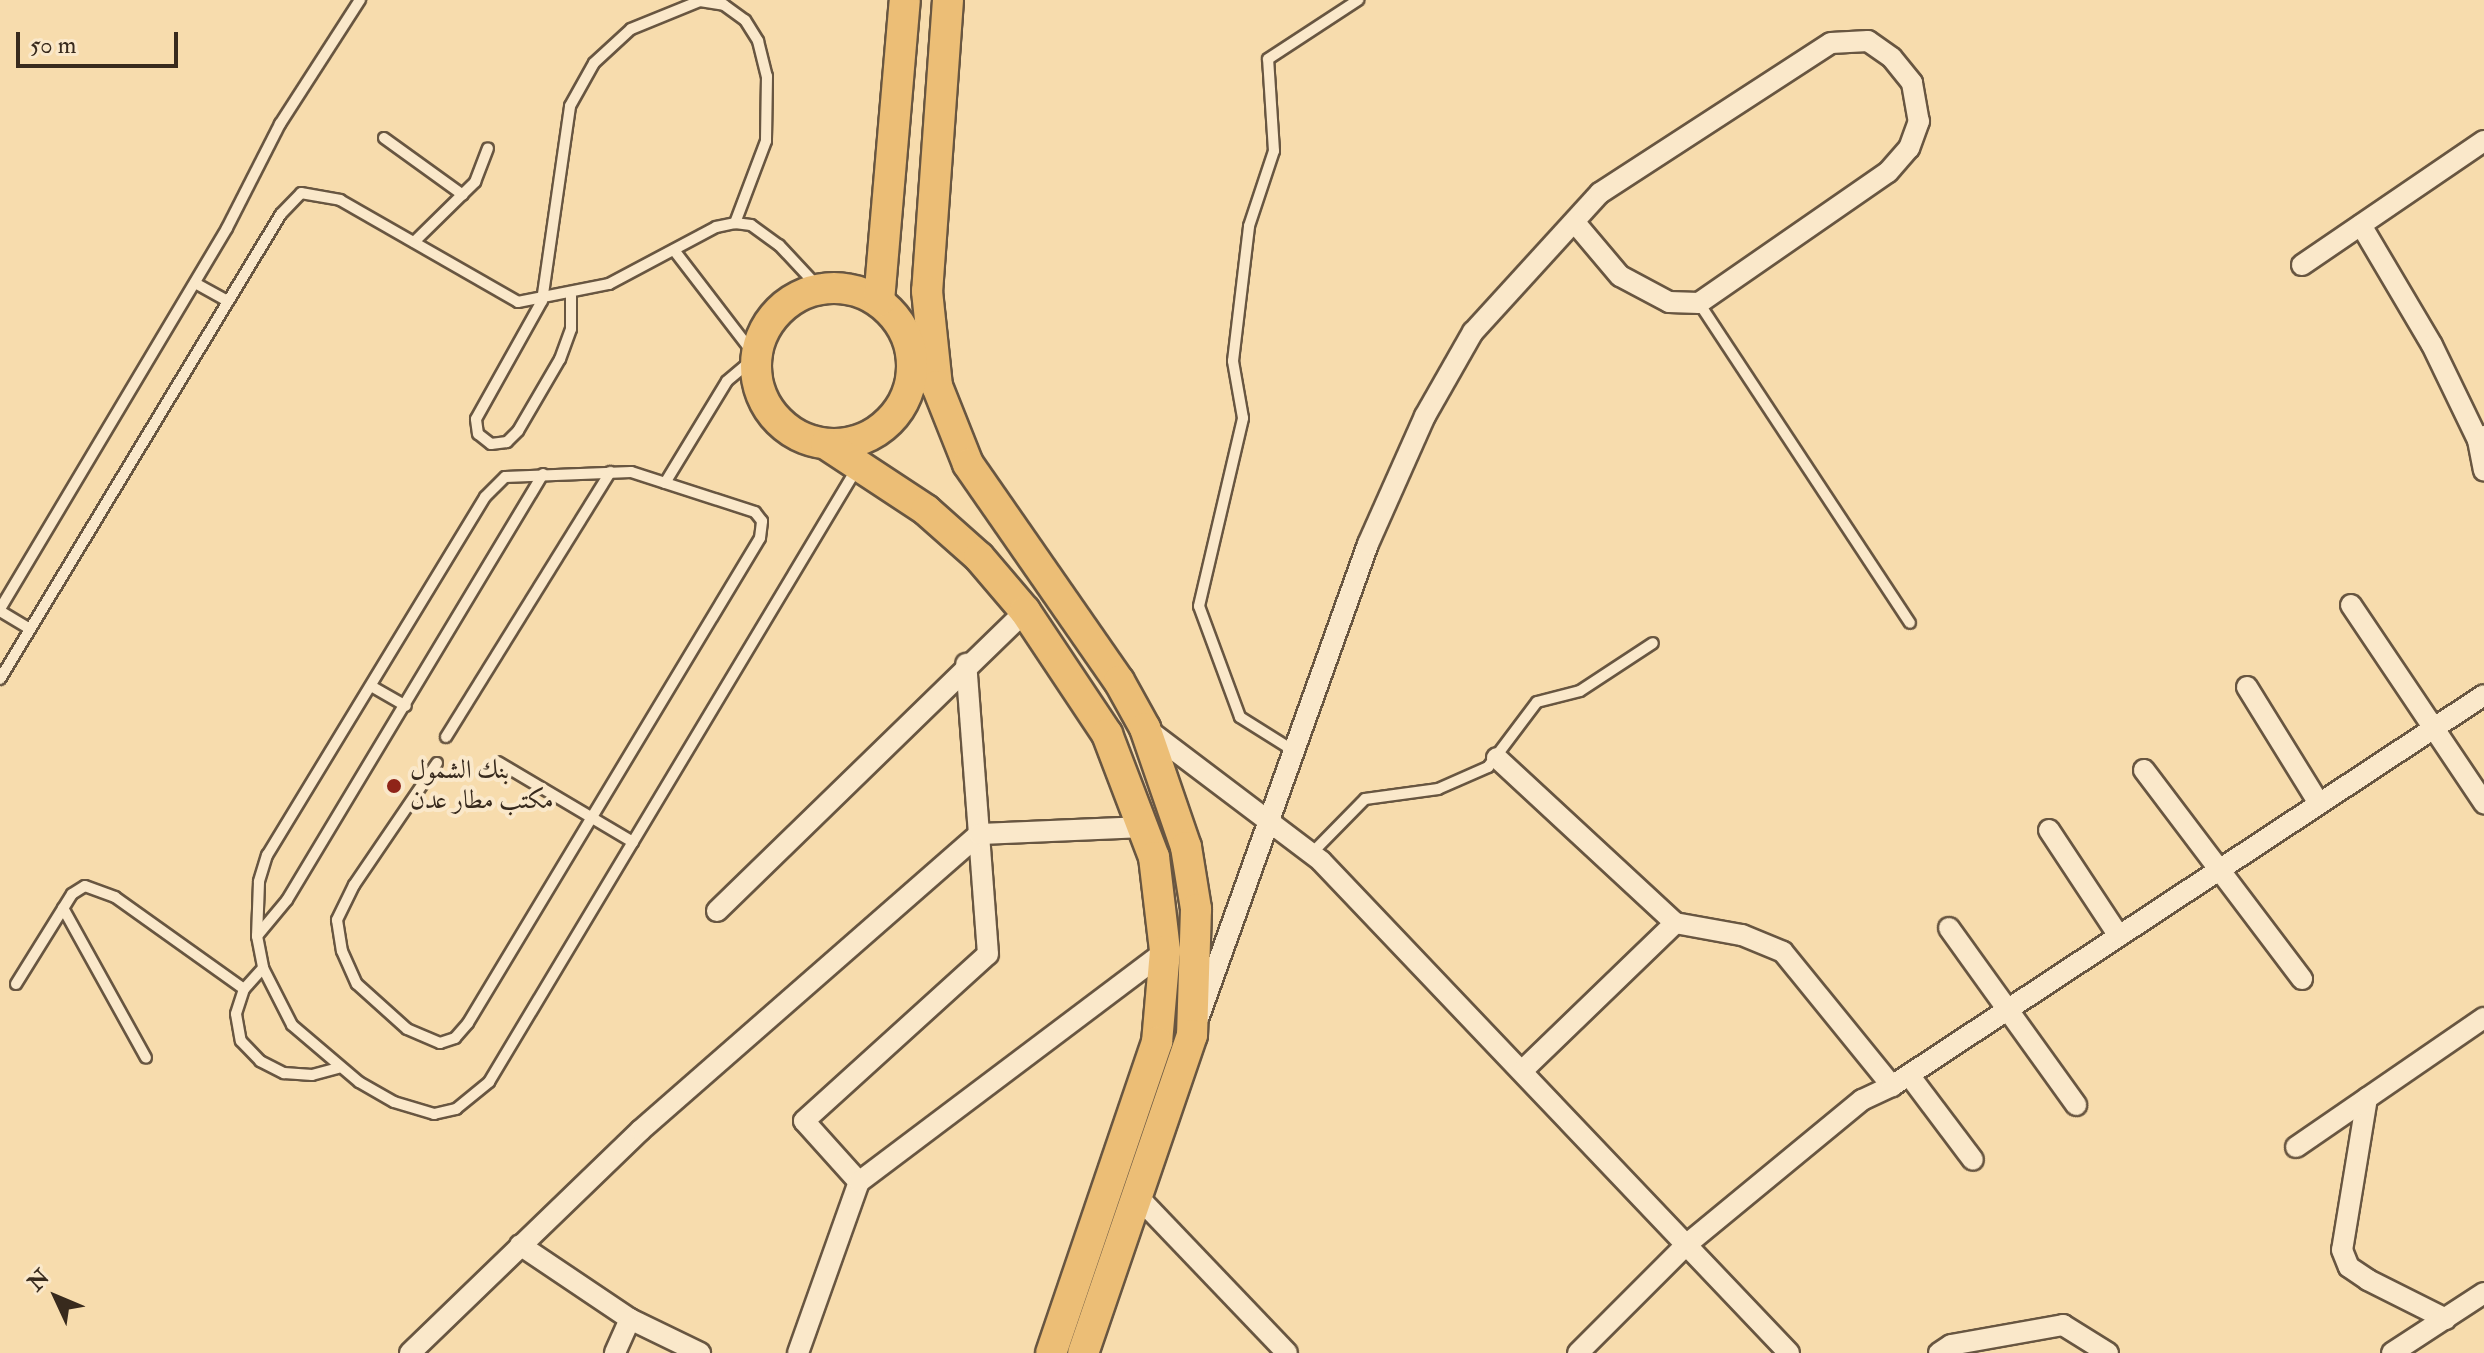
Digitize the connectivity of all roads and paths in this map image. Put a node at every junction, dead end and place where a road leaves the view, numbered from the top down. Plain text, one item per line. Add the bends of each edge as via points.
1 (360, 0) edge
2 (905, 0) edge
3 (948, 0) edge
4 (1358, 0) edge
5 (725, 3) edge
6 (384, 138) dead end
7 (2484, 141) edge
8 (488, 148) dead end
9 (463, 195) junction
10 (735, 223) junction
11 (1576, 224) junction
12 (2361, 225) junction
13 (414, 242) junction
14 (674, 250) junction
15 (2302, 265) dead end
16 (195, 283) junction
17 (820, 289) junction
18 (571, 296) junction
19 (228, 301) junction
20 (542, 301) junction
21 (879, 301) junction
22 (1699, 303) junction
23 (756, 357) junction
24 (2481, 438) edge
25 (826, 444) junction
26 (858, 466) junction
27 (2484, 470) edge
28 (610, 472) junction
29 (543, 474) junction
30 (665, 483) junction
31 (2351, 605) dead end
32 (0, 610) edge
33 (1025, 611) junction
34 (1910, 623) dead end
35 (30, 629) junction
36 (1653, 643) dead end
37 (966, 664) junction
38 (0, 679) edge
39 (371, 686) junction
40 (2247, 687) dead end
41 (2484, 695) edge
42 (406, 706) junction
43 (2433, 727) junction
44 (1145, 728) junction
45 (446, 737) dead end
46 (1294, 751) junction
47 (1497, 758) junction
48 (498, 762) dead end
49 (437, 763) dead end
50 (2144, 770) dead end
51 (2318, 802) junction
52 (2484, 803) edge
53 (590, 816) junction
54 (1269, 824) junction
55 (1146, 827) junction
56 (2049, 830) dead end
57 (979, 834) junction
58 (633, 842) junction
59 (1311, 854) junction
60 (2219, 869) junction
61 (63, 908) junction
62 (717, 911) dead end
63 (1675, 923) junction
64 (1949, 928) dead end
65 (257, 936) junction
66 (2119, 936) junction
67 (1165, 951) junction
68 (263, 968) junction
69 (2302, 979) dead end
70 (16, 984) dead end
71 (244, 989) junction
72 (2008, 1009) junction
73 (2484, 1018) edge
74 (1192, 1035) junction
75 (146, 1058) dead end
76 (338, 1068) junction
77 (1522, 1071) junction
78 (1909, 1075) junction
79 (1892, 1086) junction
80 (2367, 1098) junction
81 (2076, 1105) dead end
82 (2296, 1147) dead end
83 (1973, 1160) dead end
84 (859, 1182) junction
85 (1139, 1198) junction
86 (520, 1245) junction
87 (1686, 1245) junction
88 (2484, 1293) edge
89 (630, 1319) junction
90 (2446, 1319) junction
91 (410, 1353) edge
92 (615, 1353) edge
93 (700, 1353) edge
94 (798, 1353) edge
95 (1051, 1353) edge
96 (1083, 1353) edge
97 (1287, 1353) edge
98 (1578, 1353) edge
99 (1789, 1353) edge
100 (1939, 1353) edge
101 (2108, 1353) edge
102 (2392, 1353) edge

1 - 16 lane via 280,124
2 - 21 main road
3 - 44 main road via 927,291 937,386 968,464 1119,681
4 - 46 lane via 1268,59 1274,151 1249,226 1233,361 1243,418 1199,606 1240,717
5 - 10 lane via 758,41 768,88 759,169
5 - 20 lane via 675,7 631,29 594,63 570,106
6 - 9 lane
7 - 12 street
8 - 9 lane via 475,182
9 - 13 lane
10 - 14 lane via 716,227
10 - 17 lane via 751,225 772,239
11 - 22 street via 1620,276 1669,302
11 - 22 street via 1600,193 1831,43 1868,41 1892,58 1912,83 1919,121 1909,148 1888,172
11 - 46 street via 1473,332 1425,416 1368,544
12 - 15 street
12 - 24 street
13 - 19 lane via 328,194 301,193 281,214
13 - 20 lane via 507,300
14 - 18 lane via 609,284
14 - 23 lane
16 - 19 lane
16 - 32 lane
17 - 21 main road via 850,289
17 - 23 main road via 793,298 772,317
18 - 20 lane
18 - 20 lane via 571,329 560,359 518,431 507,442 491,444 478,434 476,419
19 - 35 lane
21 - 25 main road via 908,338 910,385 885,425 857,440
22 - 34 lane
23 - 25 main road via 758,388 772,415 796,435
23 - 30 lane via 727,381
24 - 27 street
25 - 26 main road
26 - 33 main road via 899,488 953,533
26 - 58 lane
28 - 29 lane
28 - 30 lane via 643,474
28 - 45 lane
29 - 39 lane via 505,477 485,497
29 - 42 lane
30 - 53 lane via 746,506 762,521 762,530
31 - 43 street
32 - 35 lane
33 - 37 street
33 - 55 main road via 1107,734
35 - 38 lane
36 - 47 lane via 1580,691 1537,702
37 - 57 street
37 - 62 street
39 - 42 lane
39 - 65 lane via 267,855 259,882
40 - 51 street
41 - 43 street
42 - 65 lane via 287,900
43 - 51 street
43 - 52 street
44 - 54 street
44 - 74 main road via 1186,847 1196,925
46 - 54 street
47 - 59 lane via 1464,780 1438,789 1365,799
47 - 63 street
48 - 53 lane
49 - 53 lane via 354,885 337,920 342,951 357,984 407,1029 432,1042 448,1042 462,1032
50 - 60 street
51 - 60 street
53 - 58 lane
54 - 59 street
54 - 74 street
55 - 57 street
55 - 67 main road via 1160,889
56 - 66 street
57 - 84 street via 988,954 804,1121
57 - 86 street via 641,1130
58 - 76 lane via 475,1097 434,1114 394,1102
59 - 77 street
60 - 66 street
60 - 69 street
61 - 70 lane
61 - 71 lane via 85,886 100,889
61 - 75 lane
63 - 77 street
63 - 79 street via 1742,935 1783,952
64 - 72 street
65 - 68 lane
66 - 72 street
67 - 84 street
67 - 95 main road via 1162,1012 1150,1072
68 - 71 lane
68 - 76 lane via 292,1025
71 - 76 lane via 236,1014 241,1041 260,1061 284,1073 312,1075
72 - 78 street
72 - 81 street
73 - 80 street
74 - 85 main road
77 - 87 street
78 - 79 street
78 - 83 street
79 - 87 street via 1862,1100
80 - 82 street
80 - 90 street via 2342,1250 2349,1267 2368,1280
84 - 94 street
85 - 96 main road
85 - 97 street
86 - 89 street
86 - 91 street
87 - 98 street
87 - 99 street
88 - 90 street
89 - 92 street
89 - 93 street
90 - 102 street
100 - 101 street via 1951,1345 2063,1325

